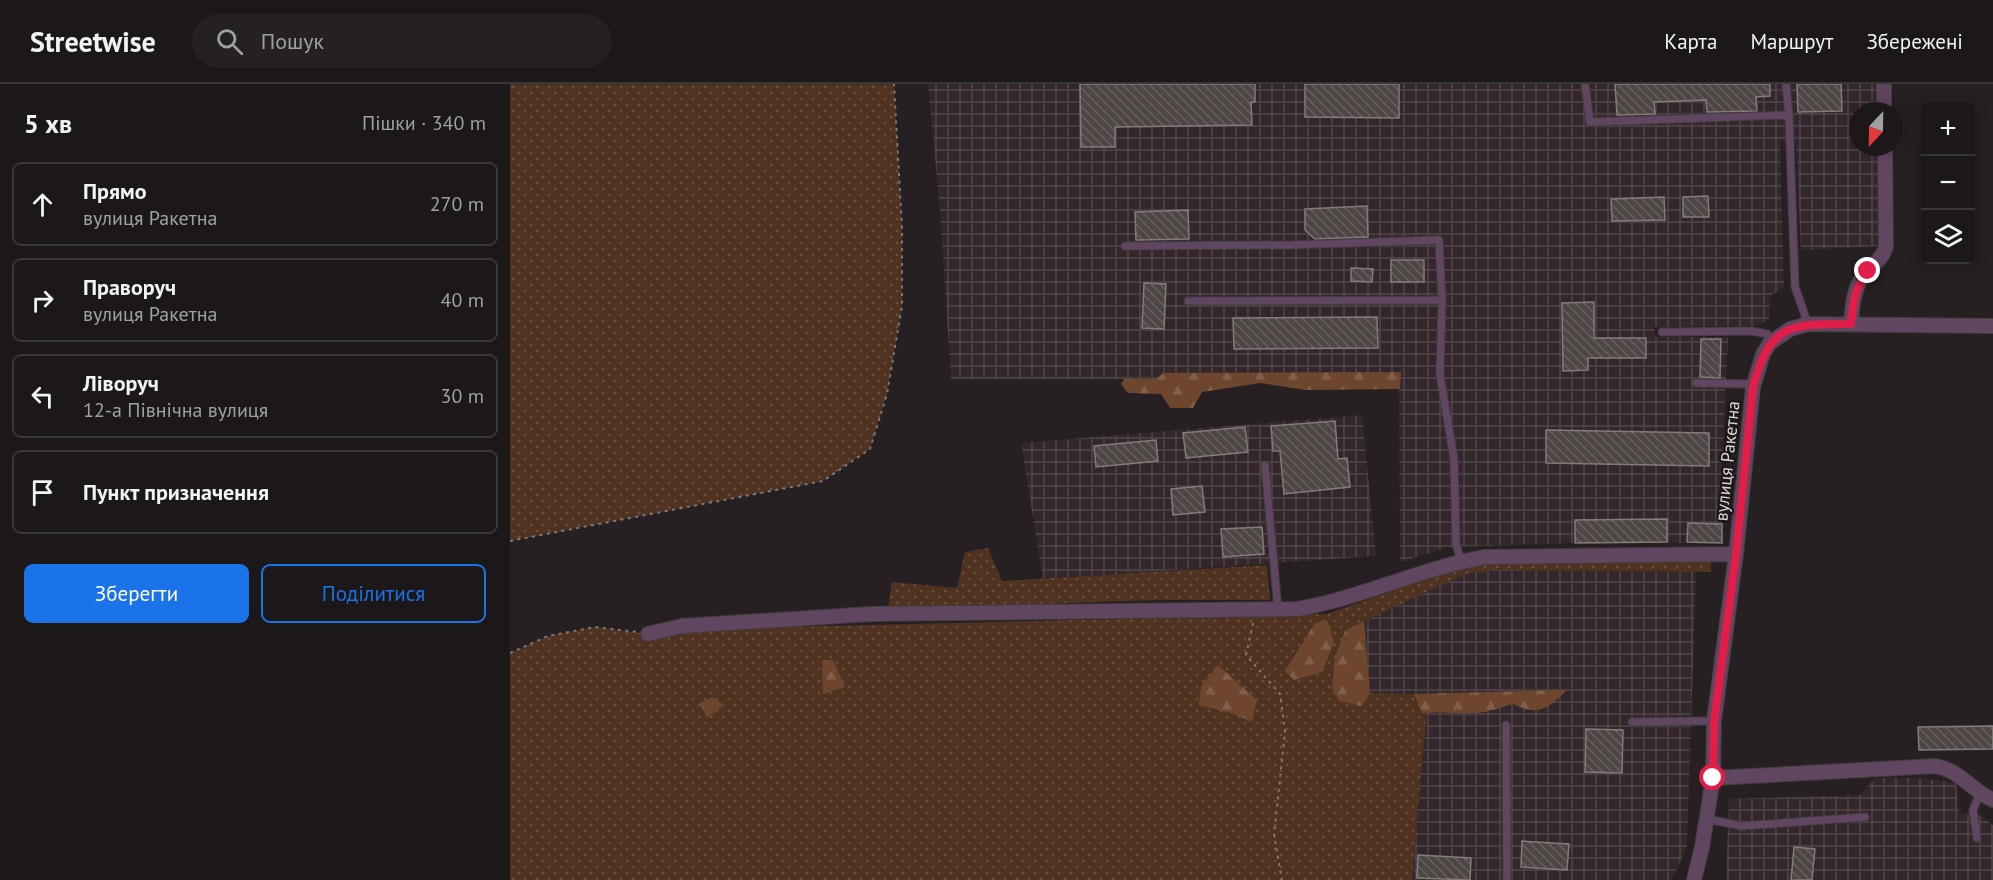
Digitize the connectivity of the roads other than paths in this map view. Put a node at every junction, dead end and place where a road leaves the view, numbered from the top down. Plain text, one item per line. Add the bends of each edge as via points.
1 (1585, 84) edge
2 (1786, 84) edge
3 (1884, 84) edge
4 (1884, 102) edge
5 (1789, 115) junction
6 (1885, 156) edge
7 (1125, 246) dead end
8 (1442, 300) junction
9 (1188, 301) dead end
10 (1808, 324) junction
11 (1851, 324) junction
12 (1993, 326) edge
13 (1662, 332) dead end
14 (1774, 339) junction
15 (1696, 383) dead end
16 (1754, 384) junction
17 (1265, 465) dead end
18 (1736, 554) junction
19 (1461, 561) junction
20 (1278, 609) junction
21 (648, 634) road end
22 (1632, 722) dead end
23 (1714, 722) junction
24 (1506, 725) dead end
25 (1713, 778) junction
26 (1980, 793) junction
27 (1993, 800) edge
28 (1865, 817) dead end
29 (1707, 819) junction
30 (1977, 838) dead end
31 (1508, 880) edge
32 (1694, 880) edge

1 - 5 lane via 1590,122
2 - 5 lane
3 - 4 street
5 - 10 lane via 1795,286
6 - 11 street via 1886,247 1860,282
7 - 8 lane via 1439,240
8 - 9 lane
8 - 19 lane via 1440,375 1454,459 1456,544
10 - 11 street
10 - 14 street
11 - 12 street
13 - 14 lane via 1752,331
14 - 16 street, вулиця Ракетна via 1763,354
15 - 16 lane
16 - 18 street, вулиця Ракетна
17 - 20 lane
18 - 19 street via 1485,557
18 - 23 street, вулиця Ракетна
19 - 20 street via 1329,604
20 - 21 street via 871,614 682,626
22 - 23 lane
23 - 25 street, вулиця Ракетна
24 - 31 lane
25 - 26 street via 1936,766 1950,769
25 - 29 street, вулиця Ракетна
26 - 27 street
26 - 30 lane via 1972,810
28 - 29 lane via 1743,826
29 - 32 street, вулиця Ракетна

